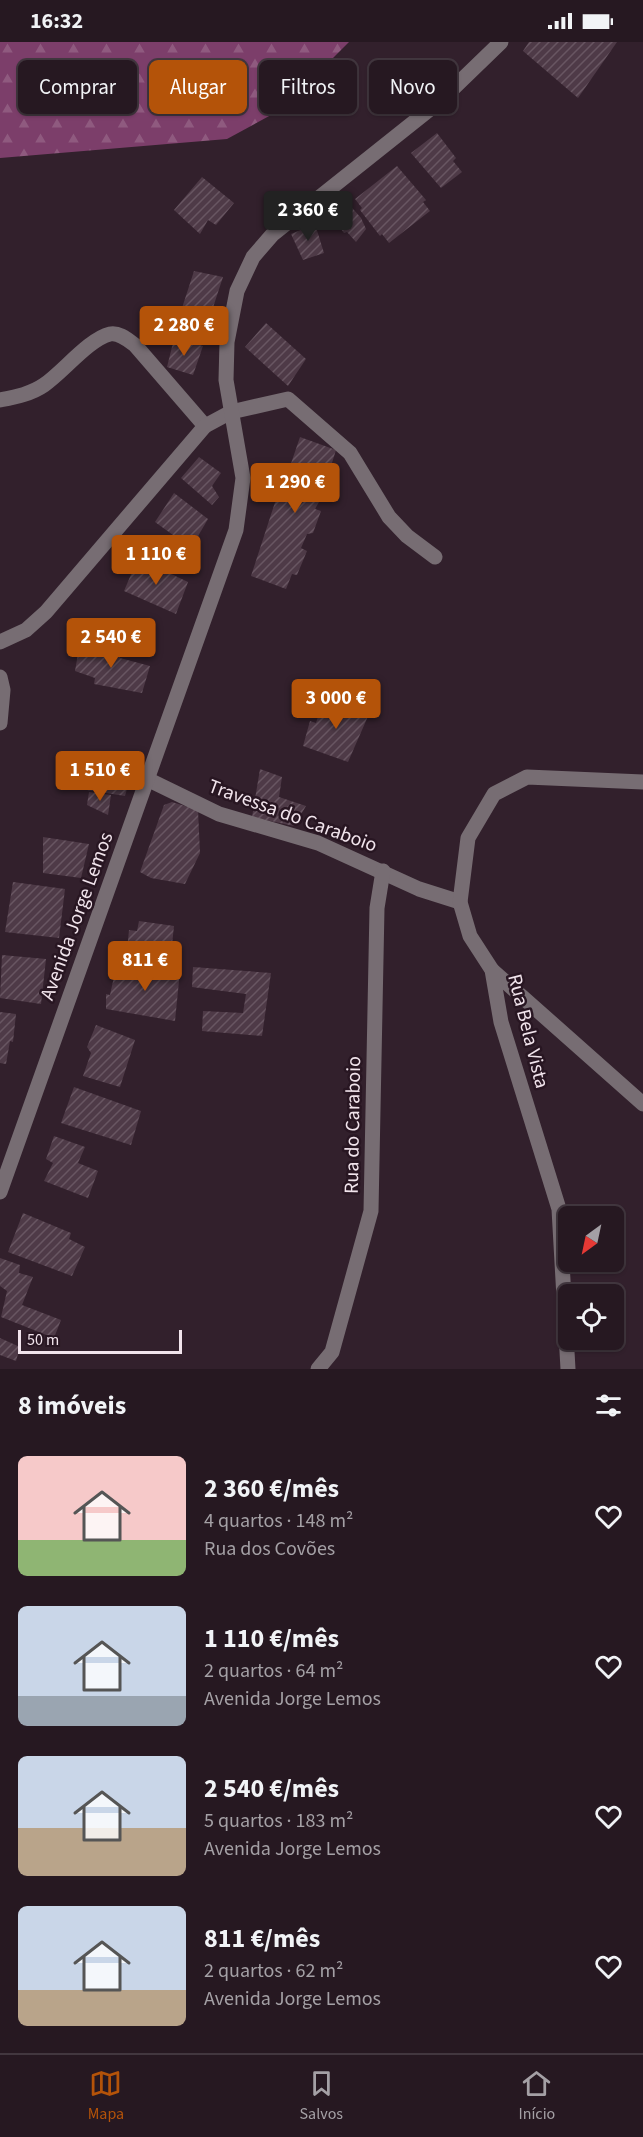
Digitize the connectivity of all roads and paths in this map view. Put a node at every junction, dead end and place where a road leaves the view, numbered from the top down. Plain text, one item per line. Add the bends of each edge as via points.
1 (501, 42) edge
2 (0, 400) edge
3 (231, 412) junction
4 (205, 426) junction
5 (435, 557) dead end
6 (0, 642) edge
7 (0, 677) edge
8 (0, 723) edge
9 (147, 779) junction
10 (643, 782) edge
11 (383, 871) junction
12 (460, 902) junction
13 (492, 970) junction
14 (643, 1104) edge
15 (0, 1192) edge
16 (318, 1369) edge
17 (568, 1369) edge

1 - 3 street, Avenida Jorge Lemos via 439,102 272,236 253,257 237,291 228,342 226,380
2 - 4 street via 42,386 98,340 111,334 135,345
3 - 4 street
3 - 5 street via 288,399 350,453 389,517
3 - 9 street, Avenida Jorge Lemos via 243,478 236,530
4 - 6 street via 46,612 26,630
7 - 8 street
9 - 11 street, Travessa do Caraboio via 219,814 318,843
9 - 15 street, Avenida Jorge Lemos
10 - 12 street, Rua Bela Vista via 527,777 494,794 468,838
11 - 12 street, Travessa do Caraboio via 419,889
11 - 16 street, Rua do Caraboio via 377,908 372,1211 332,1352
12 - 13 street, Rua Bela Vista via 470,936
13 - 14 street
13 - 17 street, Rua Bela Vista via 501,1022 559,1209

